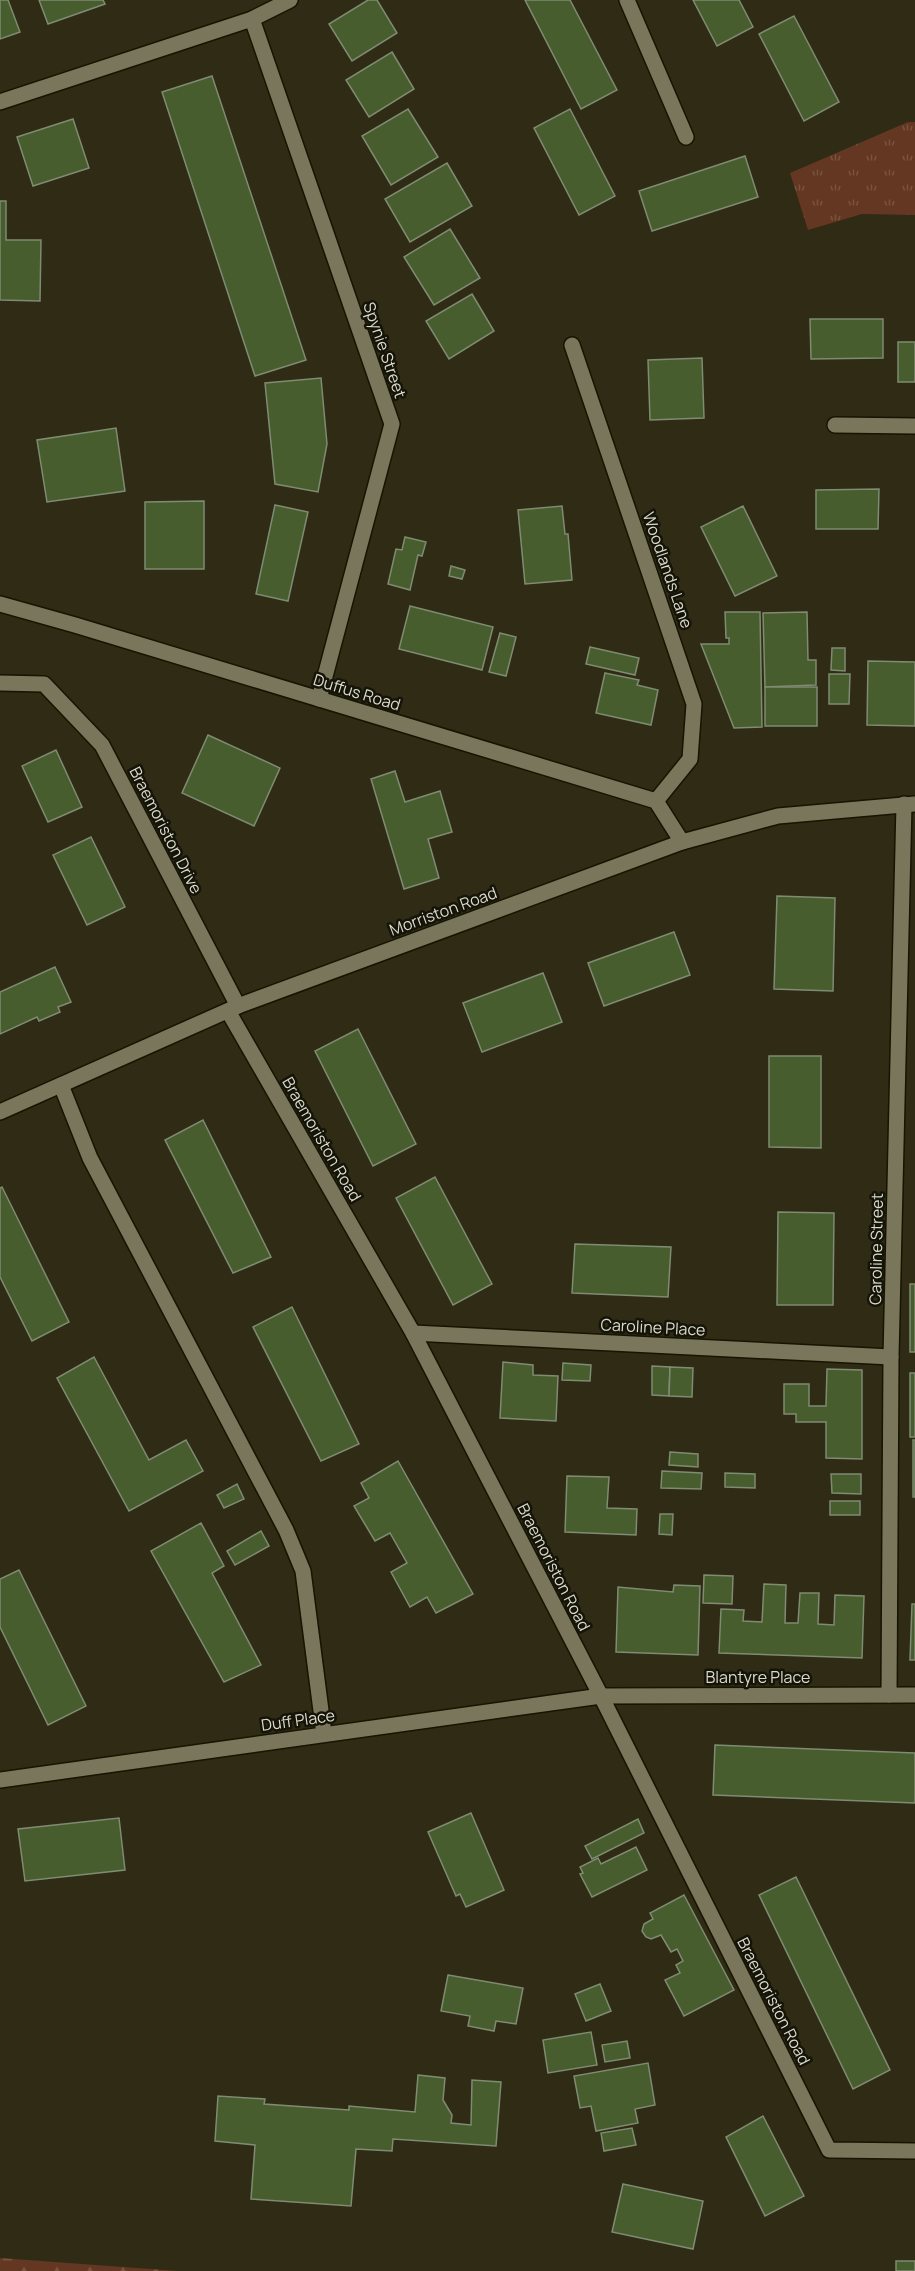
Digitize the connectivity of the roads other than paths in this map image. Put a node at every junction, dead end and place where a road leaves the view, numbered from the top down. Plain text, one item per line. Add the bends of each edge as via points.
1 (290, 0) edge
2 (627, 0) edge
3 (252, 19) junction
4 (0, 102) edge
5 (686, 137) dead end
6 (572, 345) dead end
7 (835, 425) dead end
8 (915, 426) edge
9 (0, 604) edge
10 (0, 683) edge
11 (319, 699) junction
12 (656, 801) junction
13 (909, 804) edge
14 (682, 842) junction
15 (233, 1008) junction
16 (61, 1085) junction
17 (0, 1112) edge
18 (412, 1333) junction
19 (891, 1357) junction
20 (889, 1695) junction
21 (915, 1695) edge
22 (601, 1696) junction
23 (324, 1734) junction
24 (0, 1780) edge
25 (915, 2151) edge

1 - 3 street
2 - 5 street
3 - 4 street
3 - 11 street, Spynie Street via 392,424
6 - 12 street, Woodlands Lane via 694,704 690,759
7 - 8 street
9 - 11 street, Duffus Road
10 - 15 street, Braemoriston Drive via 44,684 102,745
11 - 12 street, Duffus Road
12 - 14 street
13 - 14 street, Morriston Road via 778,816
13 - 19 street, Caroline Street
14 - 15 street, Morriston Road
15 - 16 street, Morriston Road
15 - 18 street, Braemoriston Road
16 - 17 street, Morriston Road
16 - 23 street via 90,1158 303,1571
18 - 19 street, Caroline Place
18 - 22 street, Braemoriston Road
19 - 20 street, Caroline Street
20 - 21 street, Blantyre Place
20 - 22 street, Blantyre Place
22 - 23 street, Duff Place
22 - 25 street, Braemoriston Road via 829,2150
23 - 24 street, Duff Place

